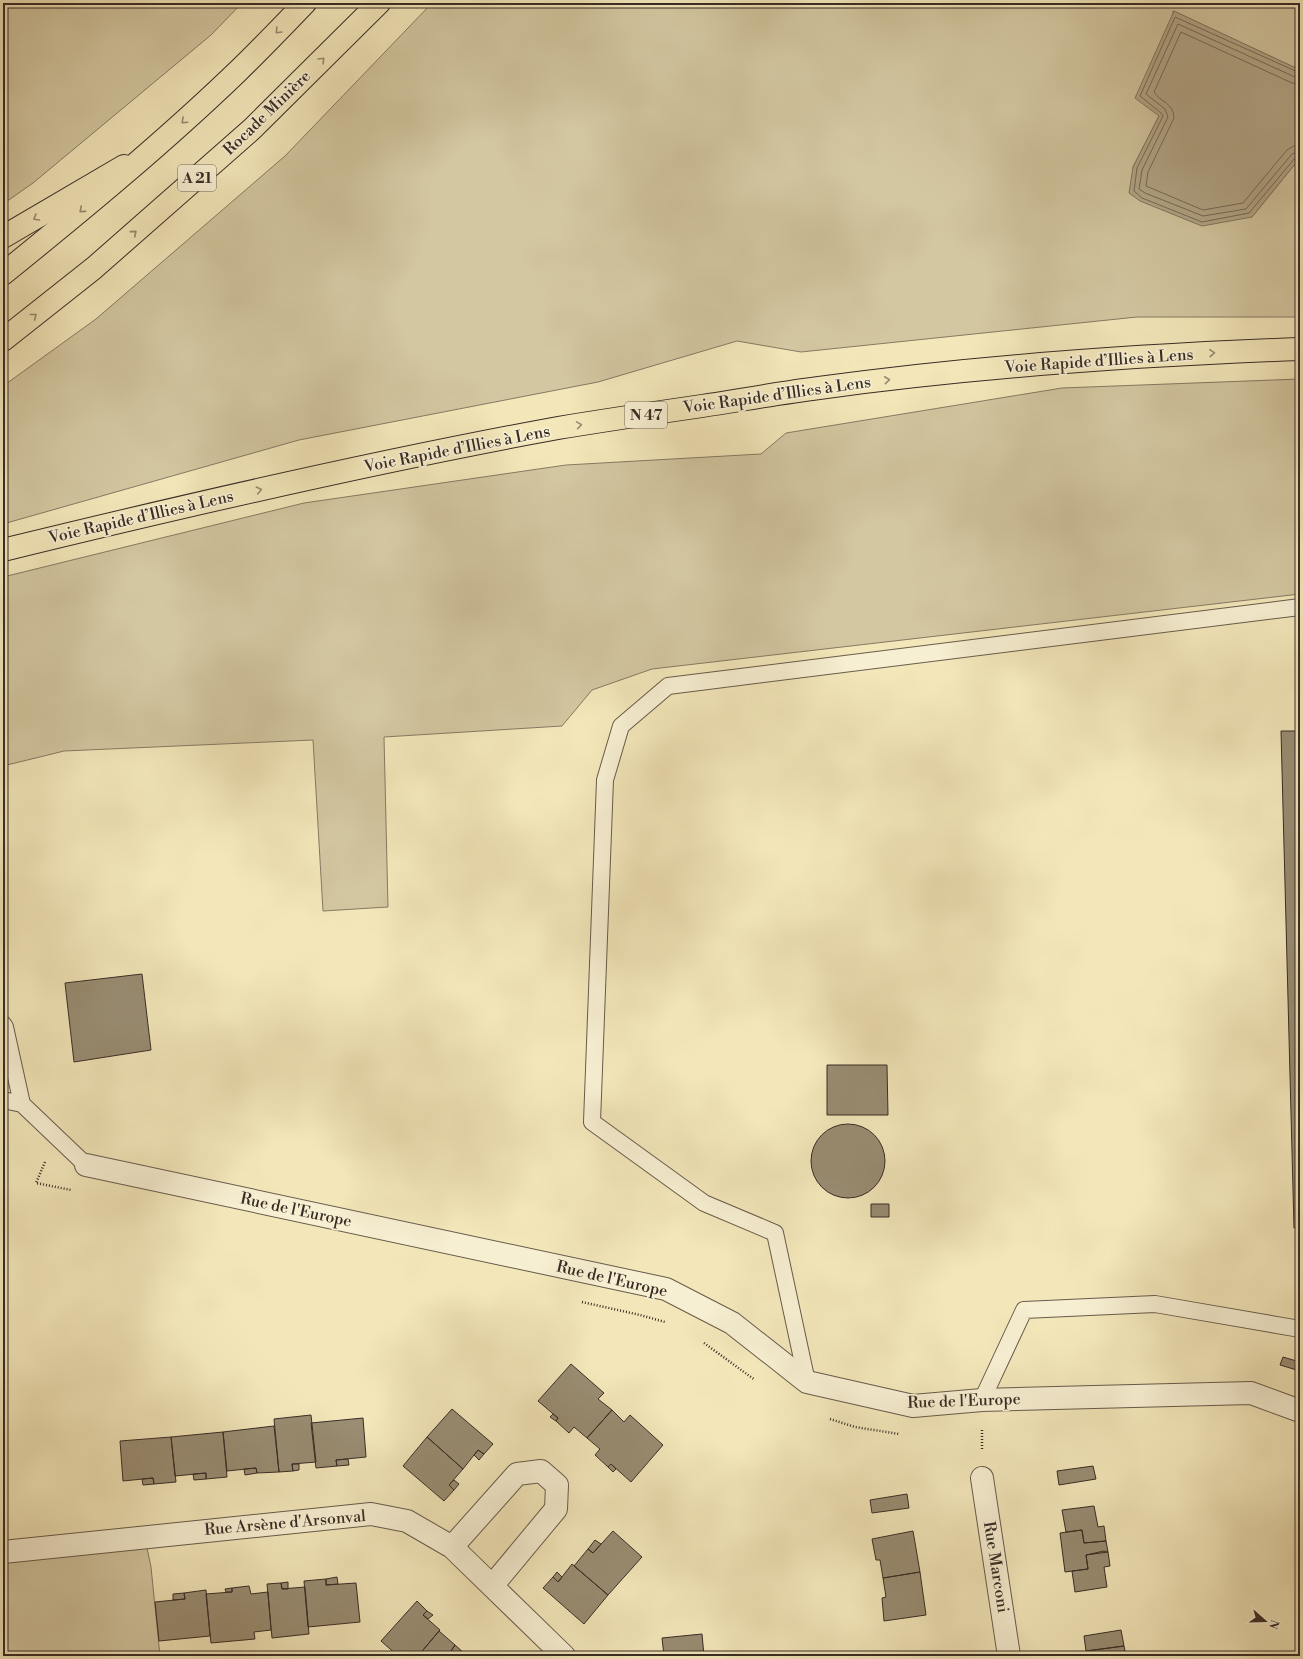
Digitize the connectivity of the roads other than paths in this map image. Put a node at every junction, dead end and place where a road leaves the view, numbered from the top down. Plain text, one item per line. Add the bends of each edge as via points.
1 (305, 3) edge
2 (379, 3) edge
3 (154, 148) junction
4 (3, 237) edge
5 (3, 274) edge
6 (3, 340) edge
7 (1300, 350) edge
8 (3, 550) edge
9 (1300, 607) edge
10 (3, 1024) edge
11 (3, 1100) edge
12 (22, 1104) junction
13 (86, 1165) joint
14 (1300, 1329) edge
15 (808, 1382) junction
16 (982, 1400) junction
17 (1300, 1411) edge
18 (982, 1478) dead end
19 (452, 1547) junction
20 (3, 1552) edge
21 (492, 1586) junction
22 (564, 1656) edge
23 (1009, 1656) edge

1 -> 3 highway via 235,74
6 -> 2 highway, Rocade Minière / A 21 via 94,268 252,129
3 -> 4 highway
3 -> 5 highway
8 -> 7 highway, Voie Rapide d’Illies à Lens / N 47 via 186,506 434,452 559,428 811,389 1069,363 1196,353
9 - 15 lane via 668,686 621,726 605,780 592,1122 704,1203 775,1233
10 - 12 lane
11 - 12 lane
12 - 13 lane, Rue de l'Europe
13 - 15 street, Rue de l'Europe via 666,1289 732,1323
14 - 16 lane via 1155,1304 1024,1310
15 - 16 street, Rue de l'Europe via 913,1406
16 - 17 street, Rue de l'Europe via 1251,1393
18 - 23 street, Rue Marconi
19 - 20 street, Rue Arsène d'Arsonval via 407,1521 371,1514
19 - 21 street, Rue Arsène d'Arsonval
19 - 21 street via 517,1474 541,1471 557,1485 556,1509
21 - 22 street, Rue Arsène d'Arsonval

